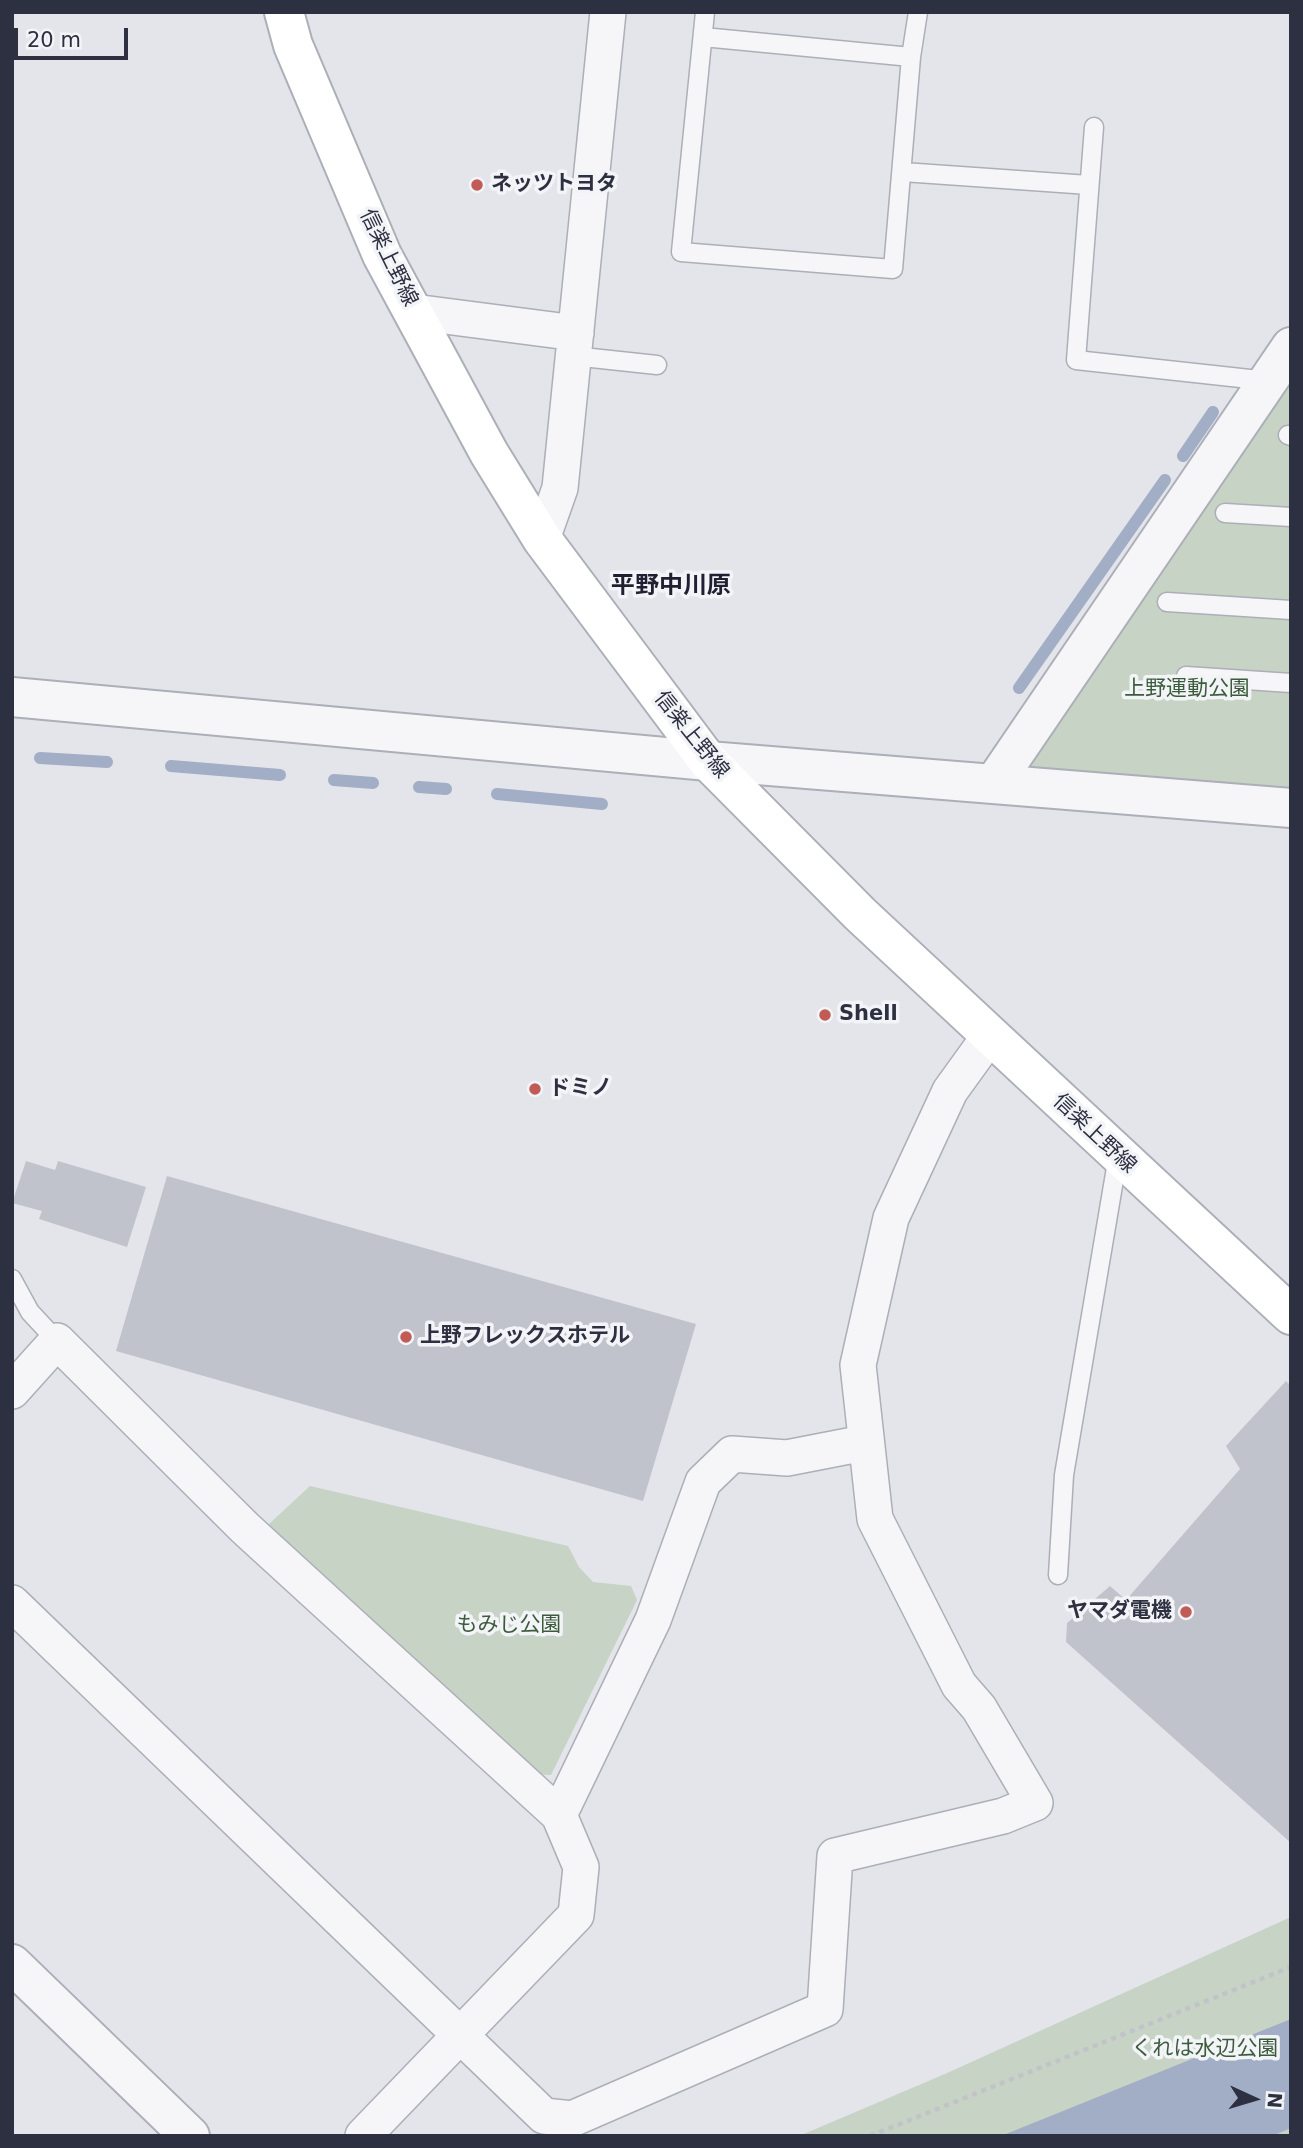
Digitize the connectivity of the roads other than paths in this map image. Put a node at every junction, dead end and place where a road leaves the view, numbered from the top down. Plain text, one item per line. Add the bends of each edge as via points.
1 (284, 12) edge
2 (608, 12) edge
3 (705, 12) edge
4 (918, 12) edge
5 (703, 37) junction
6 (911, 57) junction
7 (1094, 127) dead end
8 (903, 172) junction
9 (1089, 186) junction
10 (414, 312) junction
11 (575, 345) junction
12 (1291, 347) edge
13 (657, 365) dead end
14 (1268, 381) junction
15 (1225, 513) dead end
16 (1291, 517) edge
17 (542, 539) junction
18 (1167, 602) dead end
19 (1291, 610) edge
20 (1186, 676) dead end
21 (1291, 684) edge
22 (12, 697) edge
23 (708, 761) junction
24 (995, 782) junction
25 (1291, 808) edge
26 (989, 1037) junction
27 (1118, 1156) junction
28 (12, 1279) edge
29 (17, 1304) edge
30 (1291, 1315) edge
31 (57, 1341) junction
32 (12, 1391) edge
33 (864, 1443) junction
34 (1058, 1575) dead end
35 (12, 1603) edge
36 (559, 1815) junction
37 (12, 1964) edge
38 (461, 2036) junction
39 (190, 2136) edge
40 (363, 2136) edge

1 - 10 main road, 信楽上野線 via 293,45 383,255
2 - 11 street
3 - 5 lane
4 - 6 lane
5 - 6 lane
5 - 8 lane via 681,252 893,269
6 - 8 lane
7 - 9 lane
8 - 9 lane
9 - 14 lane via 1076,360
10 - 11 street
10 - 17 main road, 信楽上野線 via 489,453
11 - 13 lane
11 - 17 street via 560,488
12 - 14 street
14 - 24 street
15 - 16 lane
17 - 23 main road, 信楽上野線
18 - 19 lane
20 - 21 lane
22 - 23 street
23 - 24 street
23 - 26 main road, 信楽上野線
24 - 25 street
26 - 27 main road, 信楽上野線
26 - 33 street via 950,1091 891,1218 858,1365
27 - 30 main road, 信楽上野線
27 - 34 lane via 1064,1475
28 - 29 lane
29 - 31 lane
31 - 32 street
31 - 36 street via 245,1528
33 - 36 street via 787,1458 732,1454 703,1482 653,1620
33 - 38 street via 875,1519 959,1685 979,1707 1035,1803 1003,1816 835,1856 825,2010 572,2119 544,2116
35 - 38 street
36 - 38 street via 581,1867 576,1915
37 - 39 street
38 - 40 street

